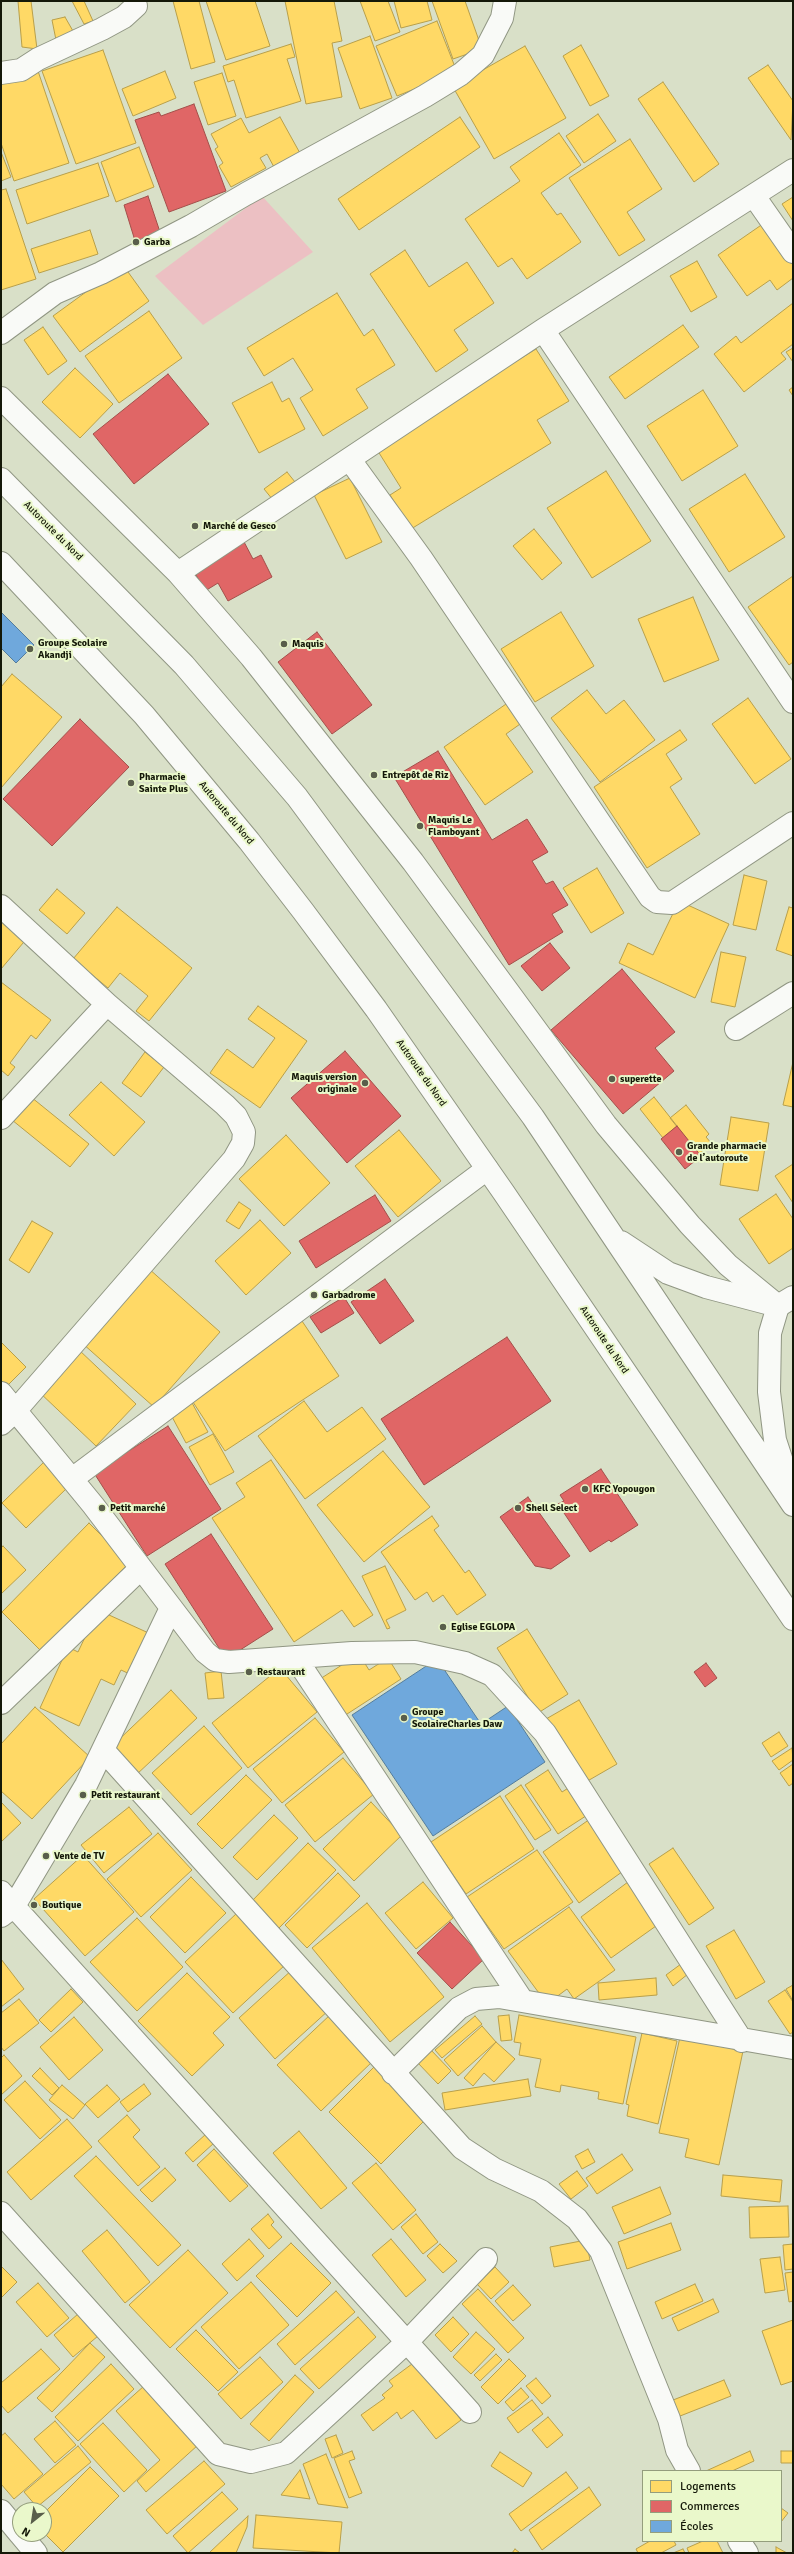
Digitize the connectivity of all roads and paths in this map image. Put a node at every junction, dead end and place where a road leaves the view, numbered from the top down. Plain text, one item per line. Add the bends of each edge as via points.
1 (505, 1) edge
2 (136, 6) dead end
3 (1, 73) edge
4 (793, 170) edge
5 (754, 196) junction
6 (793, 252) edge
7 (543, 330) junction
8 (1, 333) edge
9 (1, 398) edge
10 (350, 460) junction
11 (1, 478) edge
12 (1, 563) edge
13 (178, 574) junction
14 (793, 702) edge
15 (793, 823) edge
16 (1, 906) edge
17 (793, 993) edge
18 (107, 1004) junction
19 (736, 1029) dead end
20 (1, 1118) edge
21 (488, 1169) junction
22 (612, 1236) junction
23 (785, 1301) edge
24 (1, 1393) edge
25 (9, 1417) edge
26 (72, 1479) junction
27 (793, 1496) edge
28 (793, 1505) edge
29 (140, 1569) junction
30 (171, 1608) junction
31 (793, 1619) edge
32 (295, 1657) junction
33 (1, 1703) edge
34 (104, 1751) junction
35 (5, 1905) edge
36 (522, 2000) junction
37 (742, 2041) junction
38 (793, 2048) edge
39 (393, 2073) junction
40 (2, 2218) edge
41 (486, 2259) dead end
42 (407, 2342) junction
43 (470, 2412) dead end
44 (688, 2470) edge
45 (1, 2511) edge
46 (12, 2524) edge
47 (27, 2542) edge
48 (740, 2542) edge
49 (36, 2553) edge
50 (747, 2553) edge

1 - 8 main road via 502,18 483,55 461,74 191,226 55,293
2 - 3 main road via 102,29 38,59 21,70
4 - 5 main road
5 - 6 main road
5 - 7 main road
7 - 10 main road
7 - 14 main road
9 - 13 main road
10 - 13 main road
10 - 15 main road via 421,558 650,897 657,902 672,902
11 - 22 main road, Autoroute du Nord via 184,665 297,797 534,1117
12 - 21 main road, Autoroute du Nord via 144,715 250,841 376,1009
13 - 23 main road via 251,657 337,764 466,932 606,1125 680,1214 728,1265
16 - 18 main road
17 - 19 main road
18 - 20 main road
18 - 25 main road via 236,1116 244,1132 243,1143 234,1159
21 - 26 main road
21 - 31 main road, Autoroute du Nord
22 - 23 main road via 668,1273 706,1287
22 - 28 main road, Autoroute du Nord
23 - 27 main road via 770,1333 769,1392 775,1440
24 - 25 main road
25 - 26 main road
26 - 29 main road
29 - 30 main road
29 - 33 main road
30 - 32 main road via 209,1657 215,1660 229,1662
30 - 34 main road
32 - 36 main road
32 - 37 main road via 415,1652 465,1663 492,1675 513,1695 545,1733
34 - 35 main road
34 - 39 main road
35 - 42 main road
36 - 37 main road
36 - 39 main road via 499,1997 476,1999 459,2008
37 - 38 main road
39 - 44 main road via 462,2148 494,2169 541,2191 577,2219 601,2252 668,2418 678,2450
40 - 42 main road via 218,2454 252,2462 286,2453
41 - 42 main road
42 - 43 main road
45 - 46 main road
47 - 49 main road
48 - 50 main road

